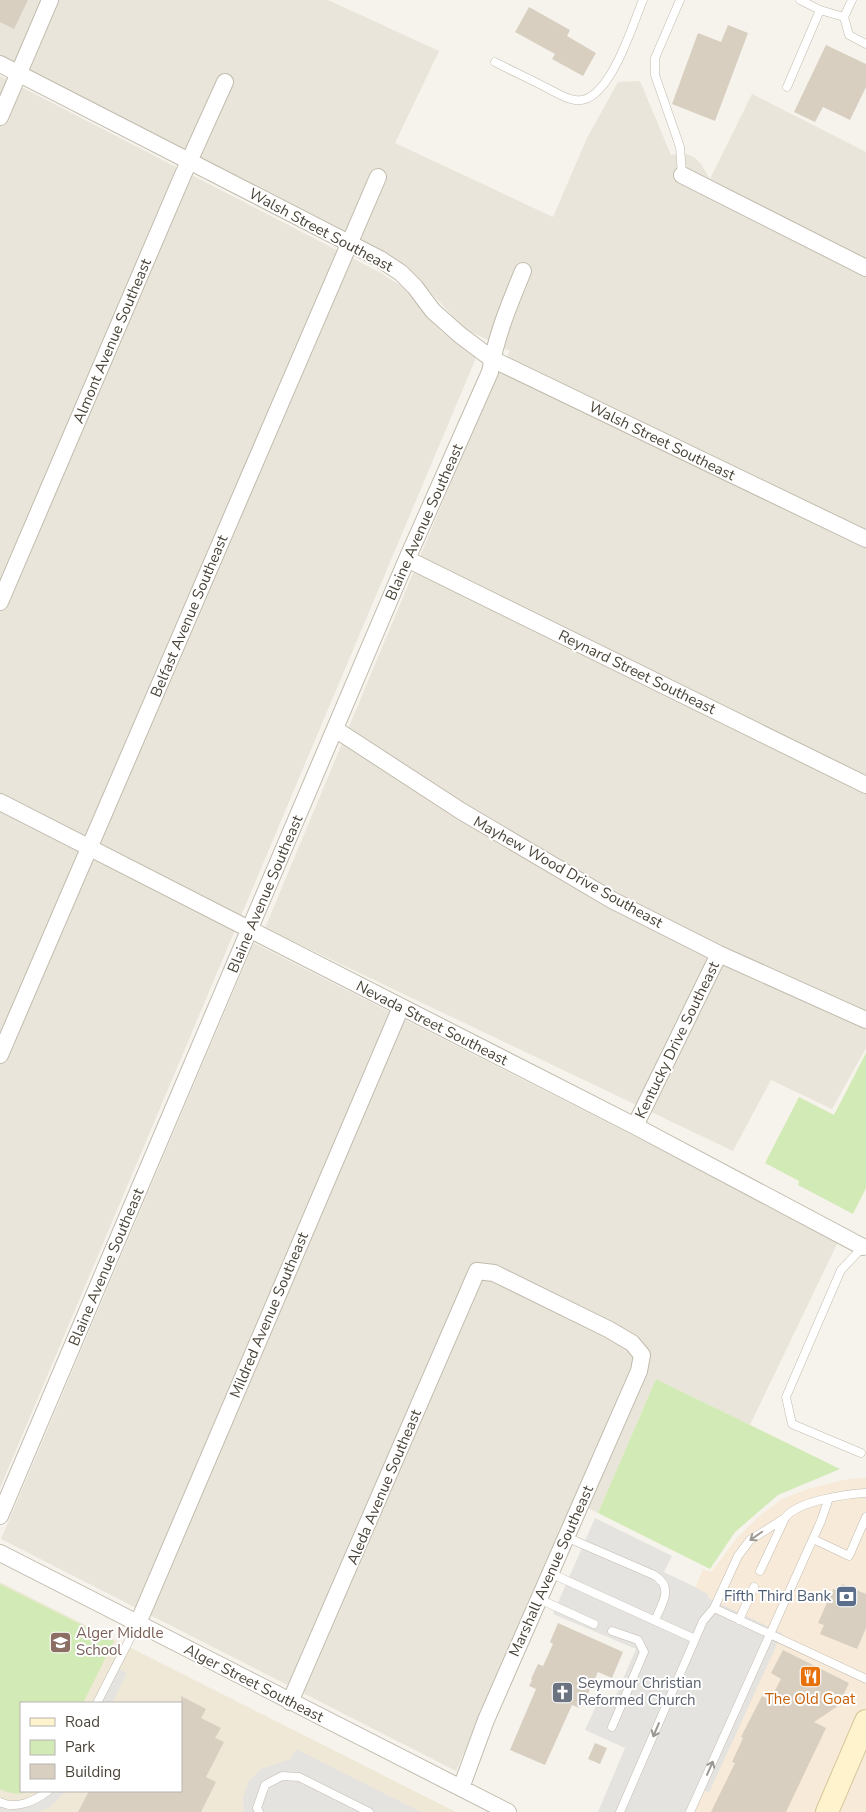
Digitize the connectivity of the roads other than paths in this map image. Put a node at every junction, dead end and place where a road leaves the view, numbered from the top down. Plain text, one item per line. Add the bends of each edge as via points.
1 (50, 0) edge
2 (643, 0) edge
3 (680, 0) edge
4 (800, 0) edge
5 (852, 0) edge
6 (820, 10) junction
7 (844, 18) junction
8 (866, 44) edge
9 (495, 62) dead end
10 (0, 64) edge
11 (19, 73) junction
12 (225, 82) dead end
13 (787, 88) dead end
14 (0, 117) edge
15 (189, 162) junction
16 (682, 175) joint
17 (378, 177) dead end
18 (349, 242) junction
19 (866, 268) edge
20 (523, 271) dead end
21 (492, 359) junction
22 (866, 539) edge
23 (407, 559) junction
24 (0, 602) edge
25 (335, 729) junction
26 (866, 785) edge
27 (0, 802) edge
28 (90, 847) junction
29 (250, 930) junction
30 (719, 954) junction
31 (401, 1007) junction
32 (866, 1020) edge
33 (0, 1055) edge
34 (635, 1126) junction
35 (865, 1244) edge
36 (477, 1271) joint
37 (861, 1453) dead end
38 (866, 1493) edge
39 (829, 1498) junction
40 (0, 1516) edge
41 (866, 1517) edge
42 (785, 1518) junction
43 (566, 1537) junction
44 (813, 1539) junction
45 (0, 1553) edge
46 (760, 1571) dead end
47 (550, 1573) junction
48 (754, 1587) dead end
49 (539, 1599) junction
50 (714, 1608) junction
51 (655, 1620) junction
52 (739, 1620) junction
53 (138, 1624) junction
54 (594, 1624) dead end
55 (612, 1631) dead end
56 (771, 1634) junction
57 (695, 1639) junction
58 (866, 1679) edge
59 (98, 1702) edge
60 (290, 1702) junction
61 (866, 1721) edge
62 (612, 1727) dead end
63 (461, 1788) junction
64 (47, 1792) edge
65 (0, 1802) edge
66 (259, 1812) edge
67 (369, 1812) edge
68 (508, 1812) edge
69 (620, 1812) edge
70 (690, 1812) edge
71 (827, 1812) edge

1 - 11 street
2 - 9 lane via 620,59 606,82 592,96 576,101
3 - 16 lane via 655,58 655,67 680,147
4 - 6 lane
5 - 7 lane
6 - 7 lane
6 - 13 lane
7 - 8 lane via 849,35
10 - 11 street, Walsh Street Southeast
11 - 14 street
11 - 15 street, Walsh Street Southeast
12 - 15 street, Almont Avenue Southeast
15 - 18 street, Walsh Street Southeast
15 - 24 street, Almont Avenue Southeast
16 - 19 street
17 - 18 street, Belfast Avenue Southeast
18 - 21 street, Walsh Street Southeast via 401,273 433,311
18 - 28 street, Belfast Avenue Southeast
20 - 21 street, Blaine Avenue Southeast via 504,316
21 - 22 street, Walsh Street Southeast
21 - 23 street, Blaine Avenue Southeast via 490,372
23 - 25 street, Blaine Avenue Southeast
23 - 26 street, Reynard Street Southeast
25 - 29 street, Blaine Avenue Southeast
25 - 30 street, Mayhew Wood Drive Southeast via 461,811 547,862 612,900
27 - 28 street, Nevada Street Southeast
28 - 29 street, Nevada Street Southeast
28 - 33 street, Belfast Avenue Southeast
29 - 31 street, Nevada Street Southeast
29 - 40 street, Blaine Avenue Southeast
30 - 32 street, Mayhew Wood Drive Southeast
30 - 34 street, Kentucky Drive Southeast
31 - 34 street, Nevada Street Southeast
31 - 53 street, Mildred Avenue Southeast
34 - 35 street, Nevada Street Southeast
35 - 37 lane via 841,1270 786,1397 792,1424
36 - 43 street, Marshall Avenue Southeast via 494,1273 608,1329 632,1343 642,1355 639,1371
36 - 60 street, Aleda Avenue Southeast
38 - 39 lane
39 - 42 lane via 789,1512
39 - 44 lane
41 - 44 lane via 849,1556
42 - 46 lane
42 -> 50 lane via 750,1540 738,1556
43 - 47 street, Marshall Avenue Southeast
43 - 51 lane via 661,1579 665,1598
44 - 56 lane
45 - 53 street, Alger Street Southeast
47 - 49 street, Marshall Avenue Southeast
47 - 51 lane
48 - 52 lane
49 - 54 lane
49 - 63 street, Marshall Avenue Southeast via 486,1720
50 - 52 lane
50 - 57 lane via 703,1621
51 - 57 lane
52 - 56 lane
53 - 59 lane
53 - 60 street, Alger Street Southeast
55 - 62 lane via 638,1640 644,1652
56 - 58 lane
70 -> 56 lane
57 -> 69 lane
60 - 63 street, Alger Street Southeast
61 - 71 main road
63 - 68 street, Alger Street Southeast
64 - 65 lane via 18,1805
66 - 67 lane via 266,1784 282,1776 299,1777

